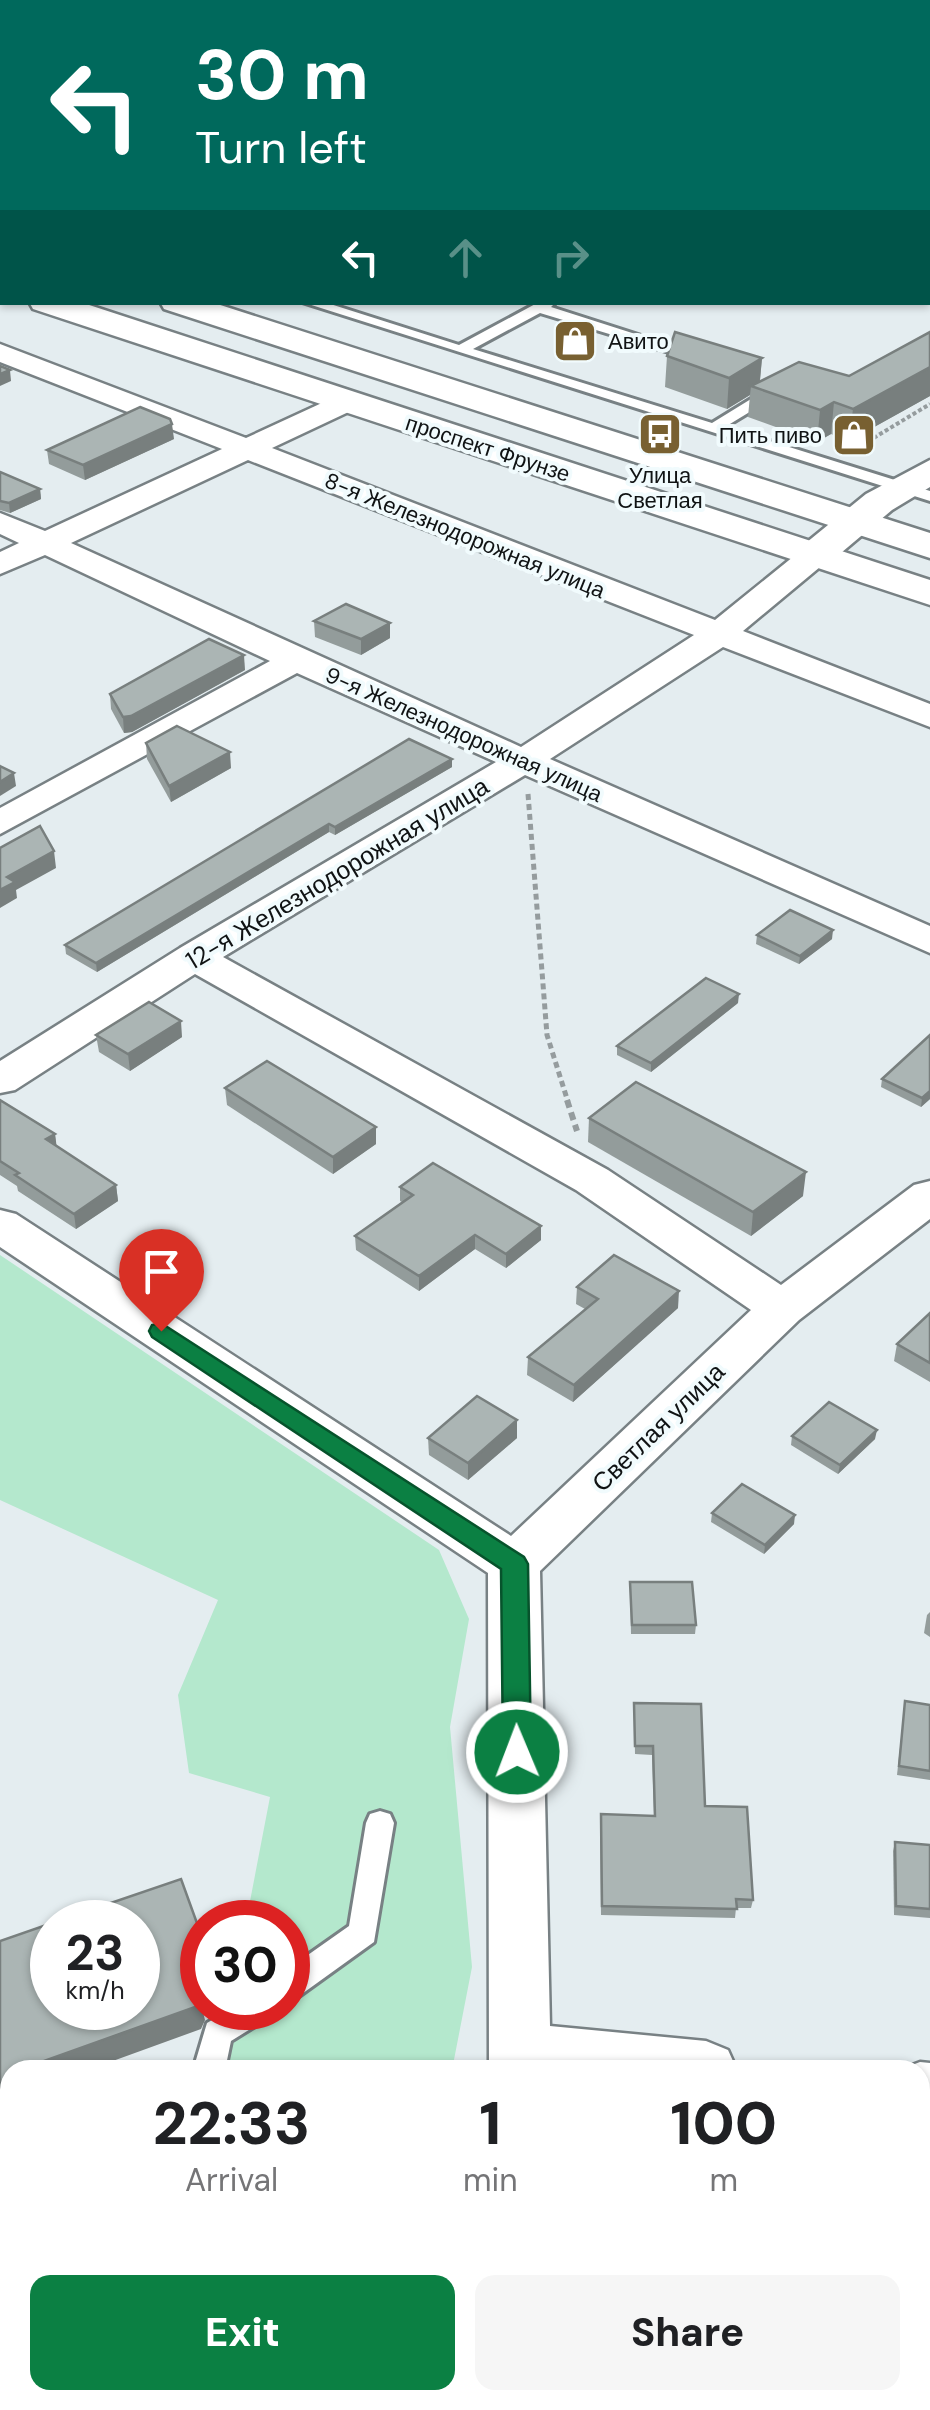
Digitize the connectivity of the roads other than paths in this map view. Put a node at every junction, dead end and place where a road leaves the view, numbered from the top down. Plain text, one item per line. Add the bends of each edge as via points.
1 (54, 305) edge
2 (185, 305) edge
3 (318, 305) edge
4 (545, 305) edge
5 (462, 349) junction
6 (0, 352) edge
7 (710, 360) edge
8 (767, 378) edge
9 (347, 402) junction
10 (714, 428) junction
11 (249, 449) junction
12 (921, 485) edge
13 (856, 521) junction
14 (0, 522) edge
15 (49, 542) junction
16 (930, 546) edge
17 (815, 554) junction
18 (0, 564) edge
19 (930, 593) edge
20 (718, 636) junction
21 (296, 660) junction
22 (930, 716) edge
23 (526, 760) junction
24 (0, 823) edge
25 (930, 941) edge
26 (194, 958) junction
27 (0, 1080) edge
28 (930, 1196) edge
29 (0, 1225) edge
30 (770, 1302) junction
31 (514, 1564) junction
32 (380, 1823) dead end
33 (310, 1970) edge
34 (224, 2030) edge
35 (212, 2060) edge
36 (521, 2060) edge

1 - 9 main road, проспект Фрунзе
2 - 13 main road, проспект Фрунзе
3 - 5 lane
4 - 5 lane
4 - 7 lane
5 - 10 lane
6 - 11 street, 8-я Железнодорожная улица
8 - 10 lane via 786,384
9 - 11 street
9 - 17 main road, проспект Фрунзе
10 - 12 lane
11 - 15 street
11 - 20 street, 8-я Железнодорожная улица
12 - 13 main road
13 - 16 main road, проспект Фрунзе
13 - 17 main road
14 - 15 street, 9-я Железнодорожная улица
15 - 18 street
15 - 21 street, 9-я Железнодорожная улица
17 - 19 main road, проспект Фрунзе
17 - 20 street, 12-я Железнодорожная улица
20 - 22 street, 8-я Железнодорожная улица
20 - 23 street, 12-я Железнодорожная улица
21 - 23 street, 9-я Железнодорожная улица
21 - 24 street
23 - 25 street, 9-я Железнодорожная улица
23 - 26 street, 12-я Железнодорожная улица
26 - 27 street, 12-я Железнодорожная улица
26 - 30 street via 592,1180
28 - 30 street, Светлая улица
29 - 31 street
30 - 31 street, Светлая улица
31 - 36 street
32 - 33 lane via 363,1933
34 - 35 lane

